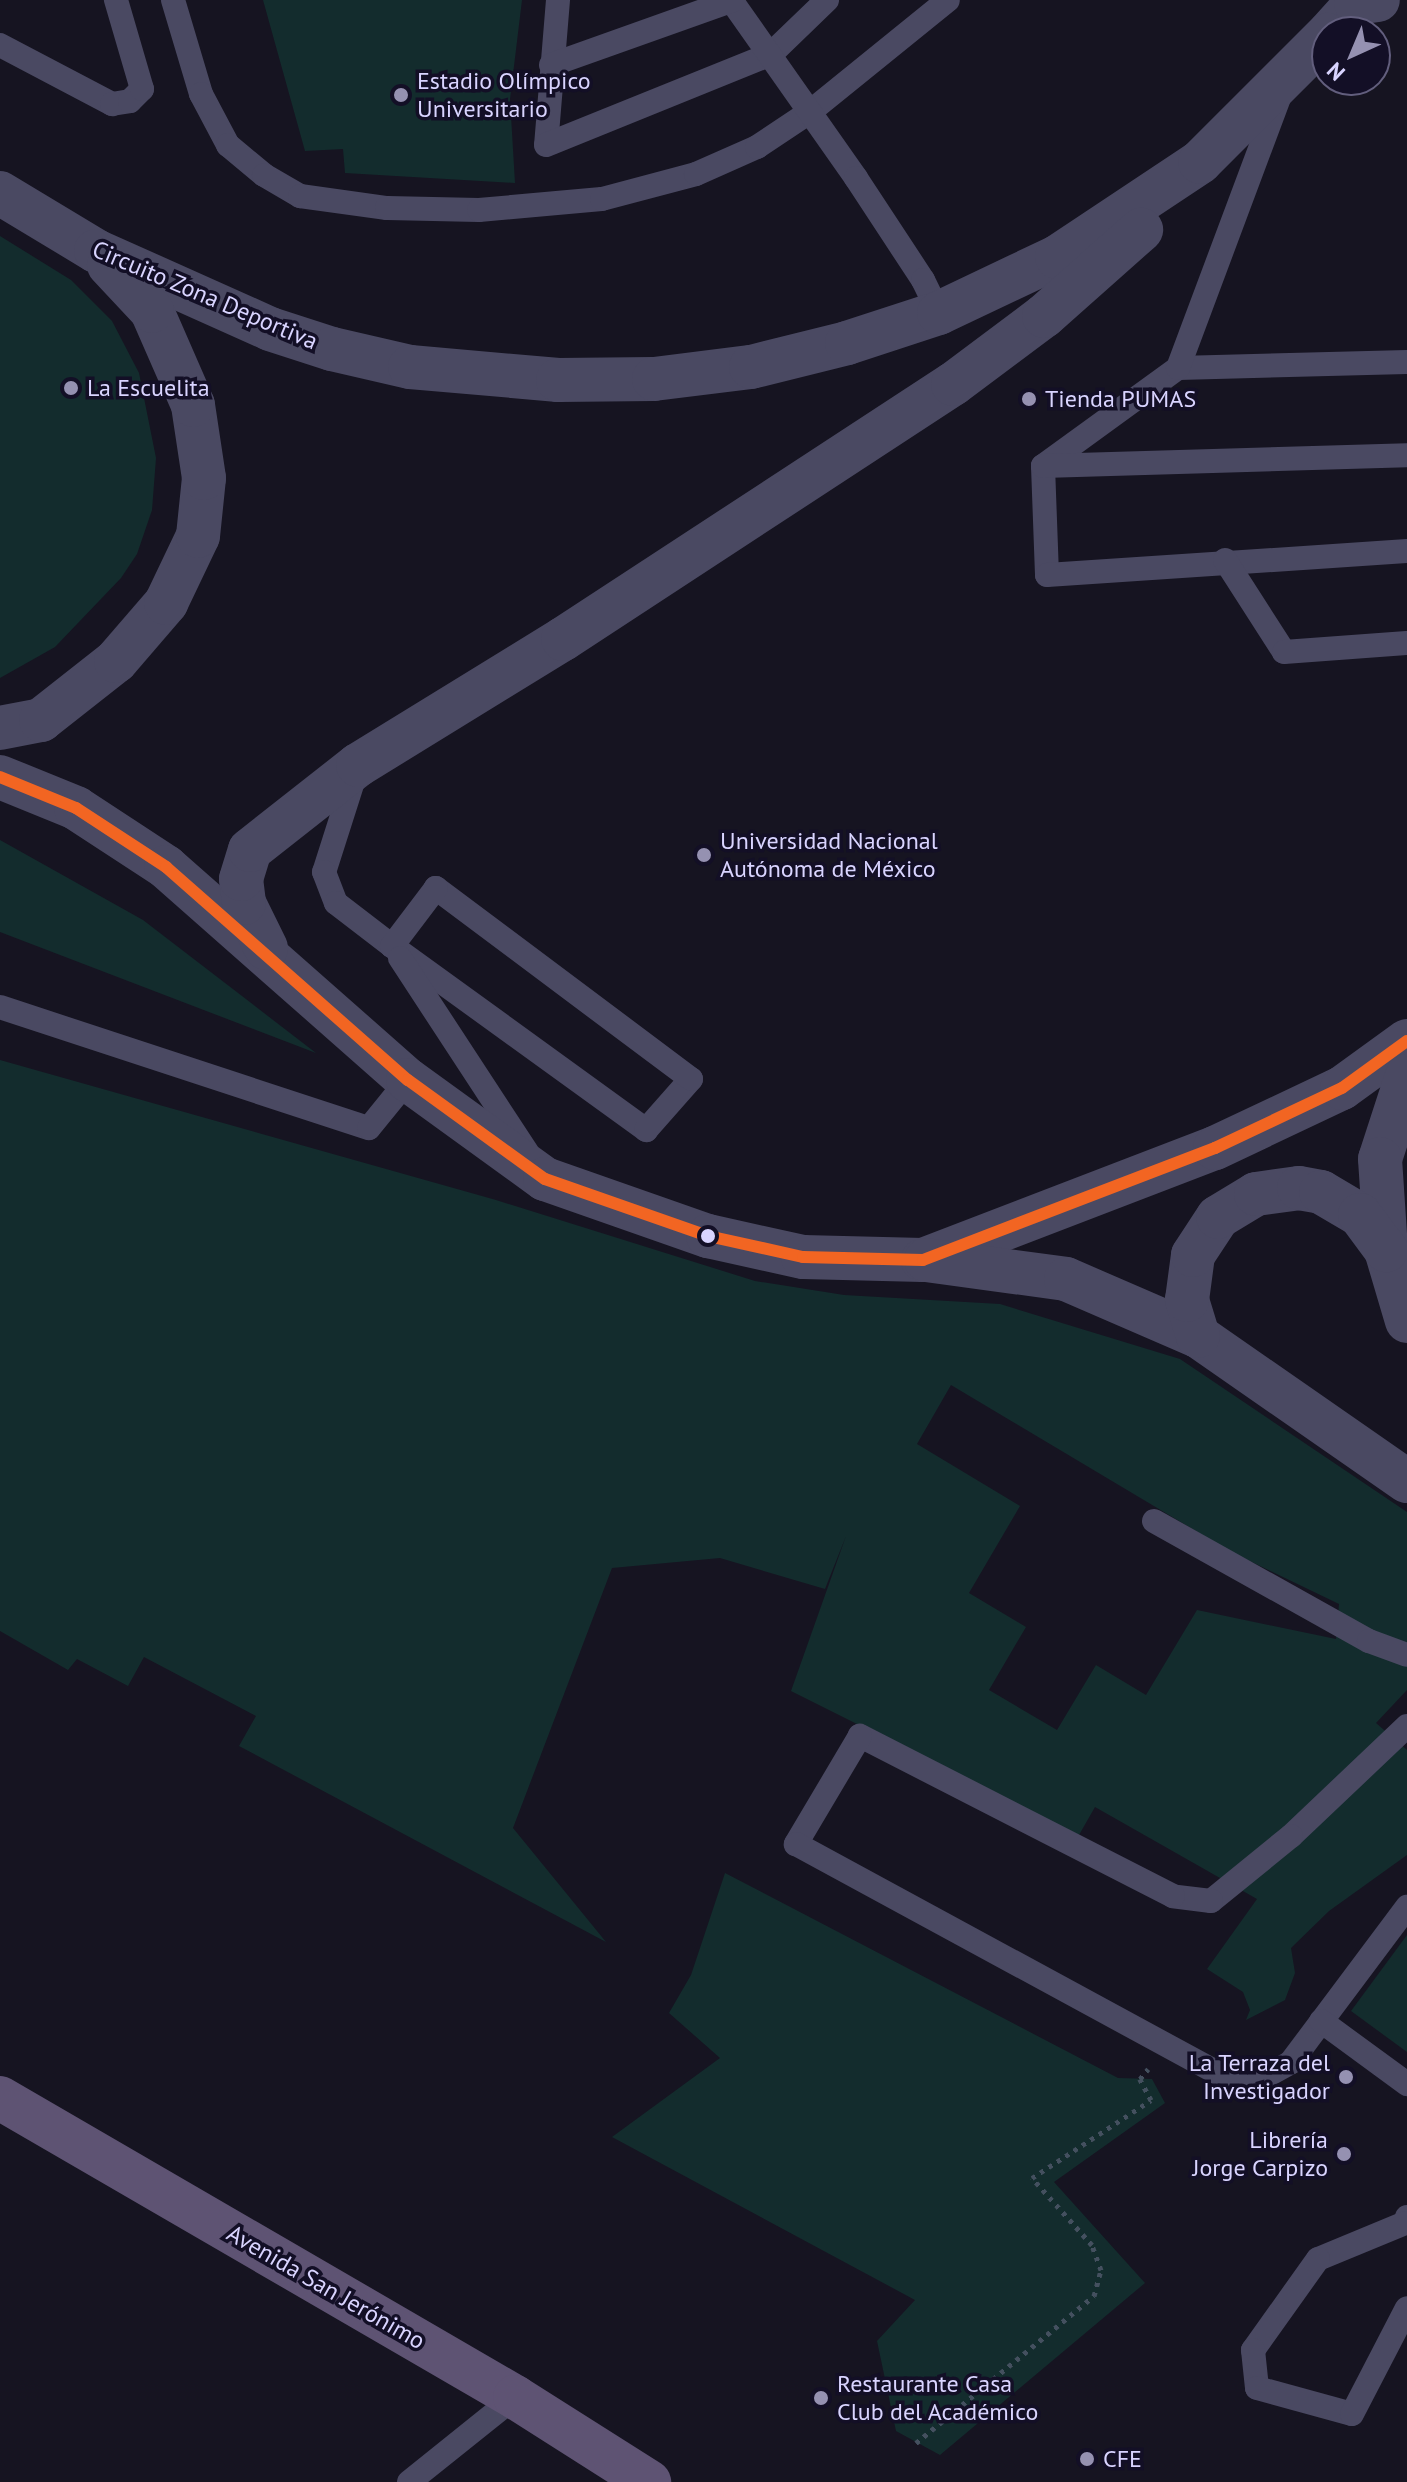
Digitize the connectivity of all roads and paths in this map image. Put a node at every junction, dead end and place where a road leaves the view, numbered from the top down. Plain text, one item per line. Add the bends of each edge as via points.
1 (116, 0) edge
2 (173, 0) edge
3 (558, 0) edge
4 (827, 0) edge
5 (948, 0) edge
6 (733, 1) edge
7 (0, 45) edge
8 (771, 54) junction
9 (1311, 55) edge
10 (551, 65) junction
11 (1285, 81) junction
12 (811, 111) junction
13 (1200, 162) junction
14 (0, 193) edge
15 (96, 251) junction
16 (939, 313) junction
17 (1407, 362) edge
18 (1178, 368) junction
19 (1407, 455) edge
20 (1043, 466) junction
21 (1407, 551) edge
22 (1225, 560) junction
23 (1407, 643) edge
24 (0, 728) edge
25 (358, 765) junction
26 (0, 777) edge
27 (392, 946) junction
28 (270, 957) junction
29 (0, 1007) edge
30 (1407, 1041) edge
31 (1407, 1076) edge
32 (408, 1080) junction
33 (545, 1179) junction
34 (1386, 1250) junction
35 (923, 1260) junction
36 (1407, 1321) edge
37 (1198, 1336) junction
38 (1407, 1481) edge
39 (1154, 1521) dead end
40 (1407, 1655) edge
41 (1407, 1726) edge
42 (1407, 1907) edge
43 (1321, 2021) junction
44 (1171, 2045) junction
45 (1407, 2084) edge
46 (0, 2098) edge
47 (1407, 2217) edge
48 (1407, 2308) edge
49 (515, 2397) junction
50 (916, 2443) dead end
51 (409, 2482) edge
52 (649, 2482) edge

1 - 7 lane via 142,89 130,101 112,104
2 - 12 lane via 201,94 228,145 300,196 387,208 479,210 602,199 696,174 757,147
3 - 10 lane
4 - 8 lane
5 - 12 lane
6 - 8 lane
6 - 10 lane
8 - 10 lane via 546,145
8 - 12 lane
9 - 11 street, Circuito Zona Deportiva
11 - 13 street, Circuito Zona Deportiva
11 - 18 lane
12 - 16 lane via 923,280
13 - 16 street, Circuito Zona Deportiva via 1057,257
13 - 25 street via 1149,222 1044,316 953,384 563,639
14 - 15 street, Circuito Zona Deportiva
15 - 16 street, Circuito Zona Deportiva via 270,329 332,349 410,367 558,380 654,379 751,367
15 - 24 street via 152,311 193,405 204,478 198,536 166,603 116,661 41,720
17 - 18 lane
18 - 20 lane
19 - 20 lane
20 - 22 lane via 1047,575
21 - 22 lane
22 - 23 lane via 1284,652
25 - 27 lane via 324,872 336,903
25 - 28 street via 250,850 241,879 244,903
26 - 28 street via 76,808 154,858
27 - 27 lane via 646,1130 691,1079 436,888
27 - 33 lane
28 - 32 street
29 - 32 lane via 369,1128
30 - 35 street via 1342,1088 1215,1148
31 - 34 street via 1380,1159
32 - 33 street
33 - 35 street via 708,1236 803,1257
34 - 36 street
34 - 37 street via 1360,1215 1321,1192 1277,1189 1256,1194 1218,1217 1193,1255 1187,1300
35 - 37 street via 1066,1279
37 - 38 street
39 - 40 lane via 1369,1641
41 - 44 lane via 1223,1895 1197,1902 1173,1896 860,1736 796,1844
42 - 43 lane
43 - 44 lane via 1291,2062 1255,2079 1224,2076
43 - 45 lane
44 - 50 path via 1140,2079 1151,2100 1032,2178 1092,2245 1101,2270 1094,2296
46 - 49 main road, Avenida San Jerónimo
47 - 48 lane via 1405,2223 1318,2259 1253,2350 1257,2388 1352,2414
49 - 51 lane
49 - 52 main road, Avenida San Jerónimo

